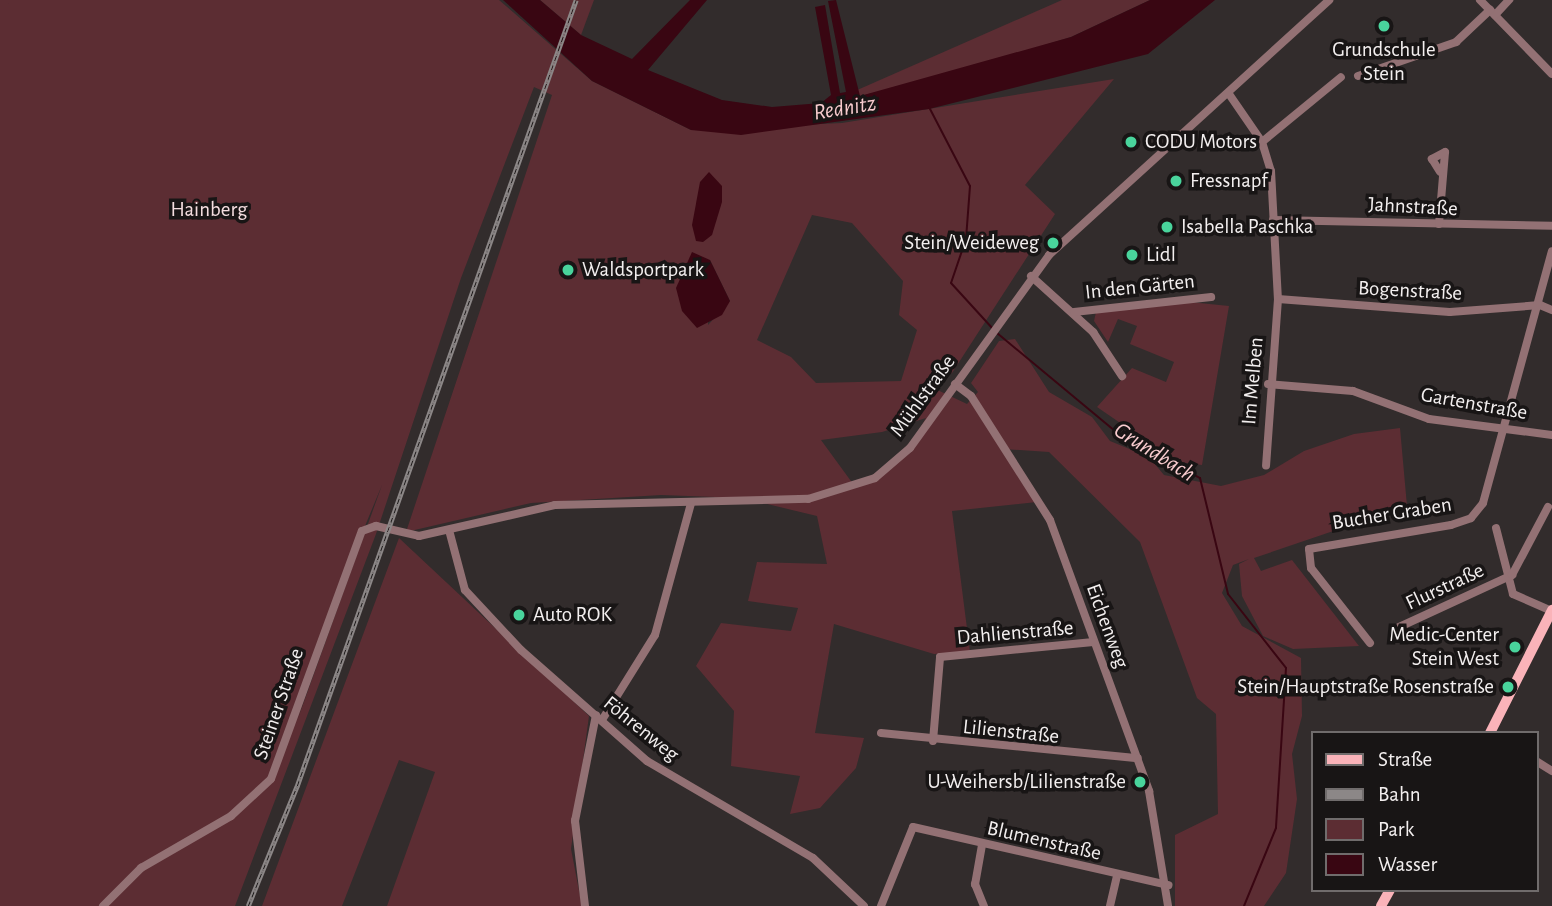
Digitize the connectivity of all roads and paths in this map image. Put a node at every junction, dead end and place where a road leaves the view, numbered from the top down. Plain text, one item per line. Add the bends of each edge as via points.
1 (1329, 0) edge
2 (1480, 0) edge
3 (1509, 0) edge
4 (1492, 12) junction
5 (1552, 74) edge
6 (1358, 76) dead end
7 (1341, 77) dead end
8 (1228, 94) junction
9 (1262, 142) junction
10 (1440, 172) dead end
11 (1273, 220) junction
12 (1438, 223) junction
13 (1552, 226) edge
14 (1552, 251) edge
15 (1031, 276) junction
16 (1210, 297) dead end
17 (1278, 299) junction
18 (1540, 305) junction
19 (1552, 310) edge
20 (1074, 312) junction
21 (1122, 376) dead end
22 (954, 384) junction
23 (1268, 384) junction
24 (1501, 429) junction
25 (1552, 435) edge
26 (1266, 466) dead end
27 (691, 503) junction
28 (1548, 506) dead end
29 (1496, 528) dead end
30 (449, 530) junction
31 (412, 536) joint
32 (1508, 577) junction
33 (1552, 611) edge
34 (1397, 628) dead end
35 (1093, 642) junction
36 (1370, 643) dead end
37 (599, 717) junction
38 (1492, 731) edge
39 (881, 733) dead end
40 (933, 741) junction
41 (1138, 758) junction
42 (982, 845) junction
43 (1116, 876) junction
44 (1168, 885) junction
45 (103, 906) edge
46 (585, 906) edge
47 (864, 906) edge
48 (881, 906) edge
49 (984, 906) edge
50 (1110, 906) edge
51 (1168, 906) edge

1 - 8 street, Mühlstraße
2 - 4 street
3 - 4 street
4 - 5 street
4 - 6 street via 1456,42
7 - 9 street
8 - 9 street
8 - 15 street, Mühlstraße via 1077,227
9 - 11 street, Im Melben
10 - 12 street
11 - 12 street, Jahnstraße
11 - 17 street, Im Melben
12 - 13 street, Jahnstraße
14 - 18 street, Bucher Graben
15 - 20 street
15 - 22 street, Mühlstraße
16 - 20 street, In den Gärten
17 - 18 street, Bogenstraße via 1450,312
17 - 23 street, Im Melben
18 - 19 street
18 - 24 street, Bucher Graben
20 - 21 street
22 - 27 street, Mühlstraße via 891,466 845,492 808,499
22 - 35 street, Eichenweg via 971,396 1042,502
23 - 24 street, Gartenstraße via 1353,391 1429,419
23 - 26 street, Im Melben
24 - 25 street, Gartenstraße
24 - 36 street, Bucher Graben via 1483,503 1471,518 1309,549 1311,568
27 - 30 street, Mühlstraße via 555,505
27 - 37 street via 655,635
28 - 32 street
29 - 32 street
30 - 31 street, Mühlstraße
30 - 37 street, Föhrenweg via 471,600
31 - 45 street, Steiner Straße via 376,526 359,534 271,779 232,816 141,868
32 - 33 street via 1516,600
32 - 34 street, Flurstraße
33 - 38 main road
35 - 40 street, Dahlienstraße via 940,657
35 - 41 street, Eichenweg
37 - 46 street via 575,821
37 - 47 street, Föhrenweg via 647,761 813,858
39 - 40 street, Lilienstraße
40 - 41 street, Lilienstraße
41 - 44 street, Eichenweg
42 - 43 street, Blumenstraße
42 - 48 street, Blumenstraße via 913,827
42 - 49 street via 975,884
43 - 44 street, Blumenstraße
43 - 50 street
44 - 51 street, Eichenweg

